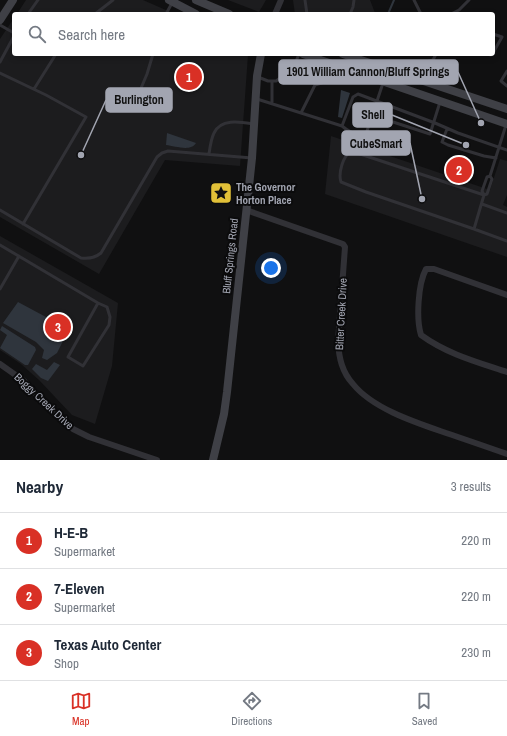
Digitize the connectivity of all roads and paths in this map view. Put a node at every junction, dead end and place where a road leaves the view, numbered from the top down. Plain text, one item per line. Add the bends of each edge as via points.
1 (13, 0) edge
2 (38, 0) edge
3 (113, 0) edge
4 (196, 0) edge
5 (281, 0) edge
6 (305, 0) edge
7 (354, 0) edge
8 (414, 0) edge
9 (470, 0) edge
10 (170, 1) edge
11 (459, 10) joint
12 (29, 12) edge
13 (98, 12) edge
14 (167, 12) edge
15 (192, 12) edge
16 (224, 12) edge
17 (276, 12) edge
18 (307, 12) edge
19 (351, 12) edge
20 (420, 12) edge
21 (455, 12) edge
22 (0, 20) edge
23 (0, 25) edge
24 (12, 33) edge
25 (495, 35) edge
26 (12, 38) edge
27 (495, 49) edge
28 (55, 56) edge
29 (152, 56) edge
30 (261, 56) edge
31 (298, 56) edge
32 (310, 56) edge
33 (349, 56) edge
34 (435, 56) edge
35 (433, 60) junction
36 (0, 62) edge
37 (330, 63) junction
38 (507, 71) edge
39 (0, 73) edge
40 (257, 76) junction
41 (272, 81) junction
42 (384, 81) junction
43 (425, 82) junction
44 (507, 86) edge
45 (34, 89) junction
46 (255, 98) junction
47 (136, 100) dead end
48 (377, 101) junction
49 (441, 101) junction
50 (272, 103) junction
51 (507, 109) edge
52 (302, 113) junction
53 (394, 122) dead end
54 (434, 123) junction
55 (507, 123) edge
56 (254, 124) junction
57 (342, 126) junction
58 (447, 129) junction
59 (499, 148) junction
60 (507, 150) edge
61 (209, 154) junction
62 (252, 158) junction
63 (496, 158) junction
64 (484, 195) junction
65 (482, 204) junction
66 (0, 210) edge
67 (246, 210) junction
68 (507, 213) edge
69 (23, 224) junction
70 (474, 229) junction
71 (507, 241) edge
72 (0, 245) edge
73 (19, 256) junction
74 (0, 280) edge
75 (4, 283) junction
76 (0, 290) edge
77 (507, 295) edge
78 (98, 303) junction
79 (0, 364) edge
80 (507, 372) edge
81 (507, 454) edge
82 (157, 460) edge
83 (213, 460) edge

1 - 22 main road
2 - 12 lane
3 - 13 lane
4 - 16 main road
5 - 17 street
6 - 18 lane
7 - 19 lane
8 - 20 lane
9 - 11 lane
10 - 14 lane
10 - 15 main road
11 - 21 lane
23 - 24 lane
25 - 27 lane via 502,37
26 - 36 lane
28 - 45 lane
29 - 47 lane
30 - 40 main road, Bluff Springs Road
31 - 41 lane via 293,69
32 - 37 main road
33 - 43 main road
34 - 35 lane
35 - 43 lane via 430,61
35 - 43 lane via 435,63
37 - 42 main road
37 - 52 lane via 325,82 315,85
38 - 44 lane via 501,81
39 - 45 lane
40 - 41 lane
40 - 46 main road, Bluff Springs Road
41 - 50 lane
42 - 48 lane
42 - 49 main road
43 - 51 main road
45 - 69 lane via 86,117
46 - 50 lane
46 - 56 main road, Bluff Springs Road
48 - 54 lane
48 - 57 lane via 358,94 353,97
48 - 57 lane via 366,134 361,136 349,132
49 - 54 lane
49 - 55 main road
50 - 52 lane
52 - 57 lane
53 - 54 lane via 430,134
54 - 58 lane
55 - 59 lane
56 - 61 lane via 230,121 217,129
56 - 62 main road, Bluff Springs Road
58 - 59 lane
58 - 63 lane via 442,142
59 - 60 lane
59 - 63 lane
61 - 62 lane
61 - 69 lane via 168,151 157,157 102,253 96,257 81,258
62 - 67 main road, Bluff Springs Road
63 - 64 lane via 490,176 492,179 489,190
64 - 65 lane
64 - 70 lane via 351,151 342,166 341,182
65 - 68 lane
65 - 70 lane
66 - 69 lane
67 - 81 street, Bitter Creek Drive via 346,247 338,342 343,369 353,385 365,396 418,423
67 - 83 main road, Bluff Springs Road via 227,392
70 - 71 lane
72 - 73 lane
73 - 75 lane
73 - 78 lane
74 - 75 lane
75 - 76 lane
77 - 80 street via 434,269 426,270 421,280 418,325 421,335 433,344
78 - 78 lane via 68,357 83,366 109,324 107,307
79 - 82 street, Boggy Creek Drive via 24,381 73,429

